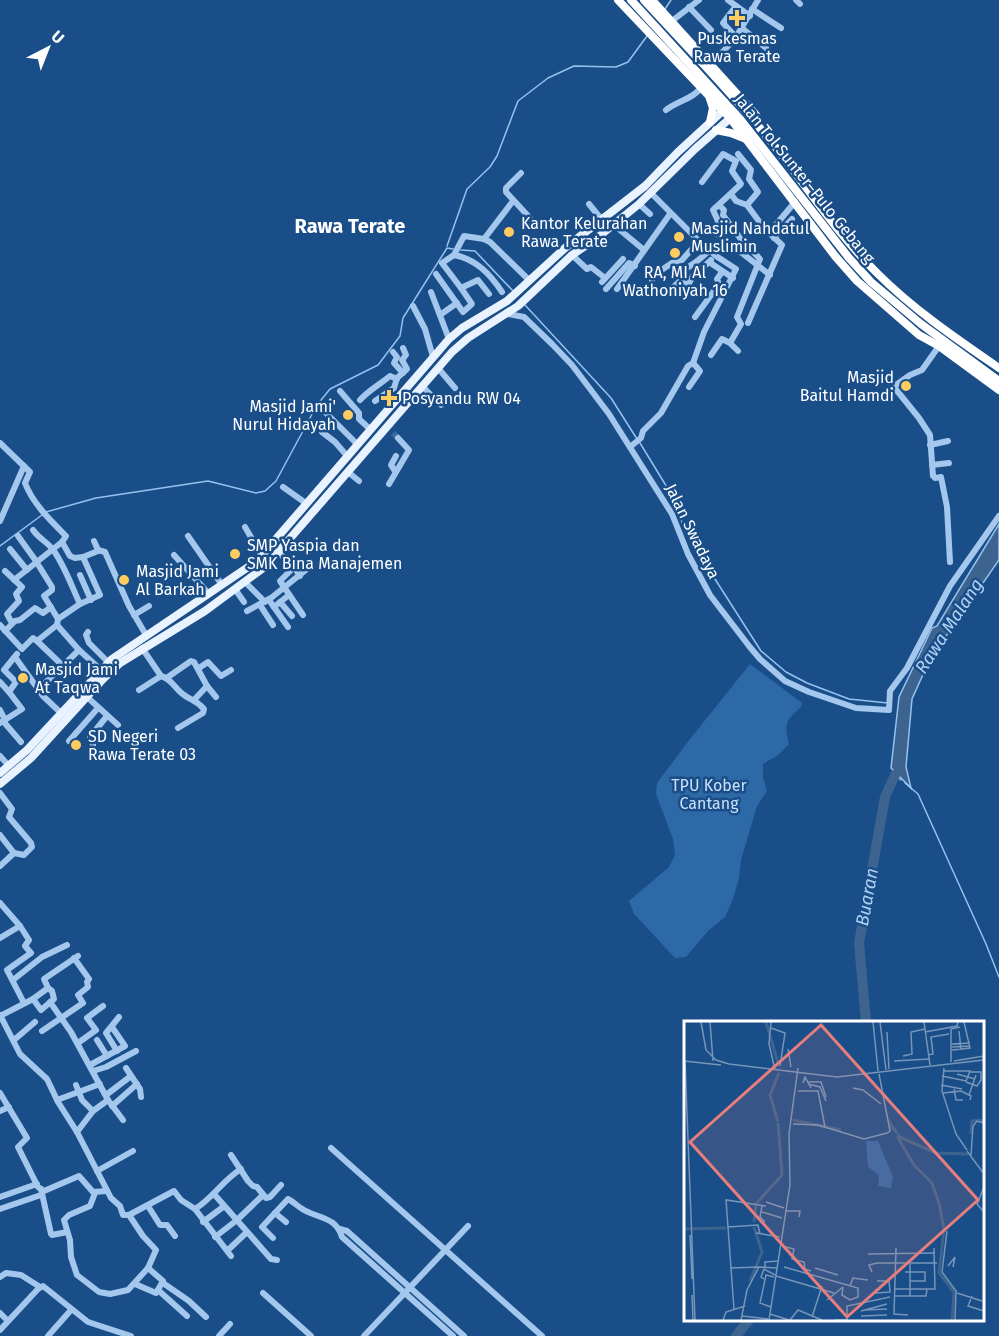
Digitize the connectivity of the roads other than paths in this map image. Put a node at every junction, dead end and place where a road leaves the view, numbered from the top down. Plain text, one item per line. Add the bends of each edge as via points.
1 (618, 0) edge
2 (631, 0) edge
3 (644, 0) edge
4 (699, 0) edge
5 (728, 0) edge
6 (758, 0) edge
7 (654, 1) edge
8 (736, 6) junction
9 (689, 8) junction
10 (751, 13) junction
11 (636, 19) junction
12 (671, 20) junction
13 (742, 28) junction
14 (781, 28) dead end
15 (711, 30) dead end
16 (736, 38) junction
17 (766, 48) dead end
18 (702, 53) junction
19 (712, 64) junction
20 (704, 88) junction
21 (739, 97) junction
22 (746, 105) junction
23 (666, 111) dead end
24 (723, 111) junction
25 (730, 118) junction
26 (713, 126) junction
27 (748, 142) junction
28 (678, 152) junction
29 (735, 156) junction
30 (684, 159) junction
31 (521, 173) dead end
32 (702, 182) dead end
33 (651, 193) junction
34 (731, 195) junction
35 (513, 201) junction
36 (795, 202) junction
37 (589, 204) dead end
38 (639, 204) junction
39 (719, 205) junction
40 (747, 205) junction
41 (650, 214) dead end
42 (670, 214) junction
43 (530, 218) dead end
44 (792, 219) dead end
45 (602, 220) junction
46 (614, 225) junction
47 (706, 229) dead end
48 (717, 233) junction
49 (771, 235) junction
50 (484, 238) junction
51 (699, 241) junction
52 (644, 250) junction
53 (710, 250) junction
54 (455, 254) junction
55 (572, 255) junction
56 (716, 256) junction
57 (622, 259) dead end
58 (709, 262) junction
59 (672, 263) junction
60 (635, 266) junction
61 (758, 266) junction
62 (722, 272) junction
63 (436, 273) dead end
64 (770, 275) junction
65 (693, 276) junction
66 (733, 278) junction
67 (652, 279) dead end
68 (888, 280) junction
69 (527, 282) junction
70 (699, 282) dead end
71 (461, 288) junction
72 (606, 289) dead end
73 (617, 289) dead end
74 (432, 291) dead end
75 (502, 292) dead end
76 (489, 294) dead end
77 (666, 294) dead end
78 (872, 295) junction
79 (458, 303) junction
80 (414, 306) dead end
81 (501, 306) junction
82 (508, 314) junction
83 (440, 315) junction
84 (695, 316) dead end
85 (748, 323) dead end
86 (449, 339) junction
87 (730, 343) junction
88 (939, 346) junction
89 (404, 348) dead end
90 (738, 351) dead end
91 (393, 352) dead end
92 (711, 356) dead end
93 (433, 357) junction
94 (693, 363) junction
95 (999, 367) edge
96 (438, 368) junction
97 (399, 377) junction
98 (999, 381) edge
99 (422, 386) junction
100 (689, 387) dead end
101 (455, 388) dead end
102 (405, 389) junction
103 (999, 390) edge
104 (340, 391) dead end
105 (382, 396) junction
106 (360, 400) dead end
107 (375, 401) dead end
108 (441, 405) dead end
109 (391, 406) junction
110 (322, 409) dead end
111 (371, 430) junction
112 (322, 432) dead end
113 (392, 433) junction
114 (948, 441) dead end
115 (636, 442) junction
116 (0, 443) edge
117 (358, 445) junction
118 (930, 445) junction
119 (396, 456) dead end
120 (348, 457) junction
121 (949, 463) dead end
122 (932, 465) junction
123 (24, 466) junction
124 (395, 471) junction
125 (348, 472) junction
126 (359, 481) dead end
127 (389, 484) dead end
128 (283, 487) dead end
129 (307, 504) junction
130 (999, 516) edge
131 (0, 521) edge
132 (245, 527) dead end
133 (33, 530) dead end
134 (18, 536) dead end
135 (188, 536) dead end
136 (94, 541) dead end
137 (62, 542) junction
138 (10, 549) dead end
139 (53, 550) junction
140 (98, 551) junction
141 (279, 552) junction
142 (174, 555) dead end
143 (262, 556) junction
144 (83, 557) junction
145 (950, 562) dead end
146 (38, 563) junction
147 (294, 567) junction
148 (307, 569) dead end
149 (27, 570) junction
150 (5, 571) dead end
151 (80, 575) dead end
152 (300, 576) junction
153 (14, 580) junction
154 (245, 582) junction
155 (222, 585) junction
156 (286, 587) junction
157 (235, 589) junction
158 (209, 594) junction
159 (289, 595) junction
160 (91, 600) junction
161 (244, 602) dead end
162 (265, 602) junction
163 (280, 602) junction
164 (80, 604) junction
165 (149, 606) dead end
166 (51, 607) junction
167 (274, 607) junction
168 (247, 611) dead end
169 (134, 615) junction
170 (303, 615) dead end
171 (292, 616) dead end
172 (58, 622) junction
173 (12, 623) junction
174 (273, 626) dead end
175 (288, 627) dead end
176 (2, 628) edge
177 (88, 632) dead end
178 (146, 635) junction
179 (37, 641) junction
180 (142, 648) junction
181 (79, 650) junction
182 (108, 662) junction
183 (62, 665) junction
184 (199, 668) junction
185 (101, 670) junction
186 (231, 670) dead end
187 (164, 676) junction
188 (0, 682) edge
189 (207, 686) junction
190 (39, 689) junction
191 (139, 690) dead end
192 (9, 693) junction
193 (87, 697) junction
194 (216, 697) dead end
195 (195, 699) junction
196 (99, 708) junction
197 (0, 710) edge
198 (61, 713) junction
199 (107, 716) junction
200 (3, 721) edge
201 (118, 725) dead end
202 (178, 728) dead end
203 (69, 741) dead end
204 (21, 742) dead end
205 (40, 743) junction
206 (93, 745) dead end
207 (0, 756) edge
208 (9, 766) junction
209 (0, 773) edge
210 (0, 784) edge
211 (0, 793) edge
212 (0, 835) edge
213 (14, 853) junction
214 (0, 866) edge
215 (0, 903) edge
216 (20, 926) junction
217 (0, 938) edge
218 (68, 945) dead end
219 (13, 980) junction
220 (48, 988) junction
221 (33, 999) junction
222 (50, 1002) junction
223 (24, 1003) junction
224 (103, 1006) dead end
225 (0, 1015) edge
226 (61, 1017) junction
227 (118, 1017) dead end
228 (35, 1022) dead end
229 (42, 1031) dead end
230 (14, 1040) junction
231 (97, 1040) dead end
232 (78, 1043) junction
233 (136, 1051) dead end
234 (107, 1056) junction
235 (92, 1068) junction
236 (126, 1068) dead end
237 (131, 1076) junction
238 (100, 1083) junction
239 (136, 1084) junction
240 (77, 1088) junction
241 (0, 1094) edge
242 (141, 1097) dead end
243 (57, 1100) junction
244 (109, 1100) junction
245 (9, 1107) junction
246 (0, 1111) edge
247 (93, 1111) junction
248 (123, 1120) dead end
249 (77, 1132) junction
250 (331, 1148) dead end
251 (133, 1151) dead end
252 (231, 1155) dead end
253 (241, 1169) junction
254 (96, 1171) junction
255 (280, 1185) dead end
256 (40, 1189) junction
257 (107, 1191) junction
258 (95, 1193) junction
259 (213, 1194) junction
260 (263, 1195) junction
261 (0, 1197) edge
262 (148, 1206) junction
263 (223, 1207) junction
264 (0, 1209) edge
265 (195, 1209) junction
266 (275, 1213) junction
267 (129, 1215) junction
268 (237, 1220) junction
269 (203, 1222) junction
270 (286, 1222) dead end
271 (468, 1226) dead end
272 (340, 1230) junction
273 (67, 1232) junction
274 (247, 1232) junction
275 (175, 1236) dead end
276 (215, 1237) junction
277 (273, 1238) dead end
278 (446, 1250) junction
279 (277, 1260) dead end
280 (387, 1266) junction
281 (148, 1268) junction
282 (382, 1272) junction
283 (0, 1277) edge
284 (163, 1283) junction
285 (135, 1284) junction
286 (40, 1287) junction
287 (158, 1290) junction
288 (408, 1290) junction
289 (263, 1293) dead end
290 (71, 1310) junction
291 (0, 1313) edge
292 (188, 1316) dead end
293 (206, 1317) dead end
294 (8, 1321) junction
295 (230, 1324) dead end
296 (445, 1324) junction
297 (0, 1330) edge
298 (48, 1336) edge
299 (131, 1336) edge
300 (219, 1336) edge
301 (311, 1336) edge
302 (364, 1336) edge
303 (453, 1336) edge
304 (464, 1336) edge
305 (542, 1336) edge

1 - 11 highway
2 - 98 highway, Jalan Tol Sunter–Pulo Gebang via 734,112 871,282
3 - 95 highway, Jalan Tol Sunter–Pulo Gebang via 759,127 852,248 876,273 930,319
4 - 9 street
5 - 8 street
6 - 10 street
7 - 11 street
7 - 12 highway
8 - 10 street
8 - 16 street via 723,23
9 - 12 street
9 - 15 street
10 - 13 street
10 - 14 street
11 - 20 highway
12 - 18 highway
13 - 16 street
13 - 17 street
16 - 19 street
18 - 19 highway
18 - 21 highway via 708,65
19 - 21 highway
20 - 23 street
20 - 24 highway
20 - 26 highway via 713,108
21 - 22 highway
21 - 24 main road
22 - 25 main road
22 - 68 highway via 838,224
24 - 25 highway
24 - 26 main road
25 - 26 main road
25 - 27 highway
26 - 27 highway
26 - 28 main road
26 - 30 main road
27 - 29 street
27 - 36 highway
28 - 30 main road
28 - 45 main road via 645,186
29 - 32 street via 723,154
29 - 34 street via 732,171 741,184
29 - 40 street via 752,170 748,177 758,192
30 - 33 main road
31 - 35 street via 507,188
33 - 38 main road
33 - 42 street
34 - 39 street
34 - 40 street
35 - 43 street
35 - 50 street
36 - 49 street
36 - 78 highway via 835,256
37 - 45 street
38 - 41 street
38 - 46 main road
39 - 48 street via 713,210 718,221
39 - 61 street via 740,238 760,257
40 - 49 street
42 - 51 street
42 - 52 street
44 - 49 street
45 - 69 main road
46 - 52 street
46 - 55 main road
47 - 48 street
48 - 61 street
49 - 64 street via 782,245
50 - 54 street via 465,236
50 - 69 street
51 - 53 street
51 - 59 street via 682,260
52 - 60 street
53 - 56 street
53 - 59 street via 679,272
54 - 71 street via 442,263
54 - 75 street via 474,261
55 - 57 street via 604,280
55 - 82 main road
56 - 58 street
56 - 66 street via 736,269
58 - 62 street
58 - 65 street
59 - 67 street
60 - 72 street via 629,263
60 - 73 street
61 - 64 street
61 - 87 street via 736,317 741,324
62 - 66 street
62 - 84 street via 717,279 719,284
63 - 79 street
64 - 85 street
65 - 70 street
65 - 77 street via 688,285 680,281
66 - 94 street via 705,329
68 - 78 highway
68 - 95 highway
69 - 81 main road
71 - 76 street via 478,280
71 - 79 street via 472,304 463,312
74 - 83 street
78 - 88 highway via 919,335
79 - 83 street
80 - 93 street
81 - 82 main road
81 - 86 main road
82 - 96 main road via 468,338
82 - 115 street, Jalan Swadaya via 524,317 572,365
83 - 86 street
86 - 93 main road
87 - 90 street
87 - 92 street via 720,340
88 - 103 highway
88 - 118 street via 922,370 891,389 919,418 930,435
89 - 97 street via 406,355 402,360 407,368
91 - 97 street
93 - 102 main road
94 - 100 street via 700,374
94 - 115 street via 661,413
96 - 99 main road
96 - 101 street
97 - 102 street
97 - 105 street via 394,388
97 - 106 street via 390,376
99 - 108 street
99 - 113 main road
102 - 109 main road
104 - 111 street
105 - 107 street
105 - 109 street
109 - 111 main road
110 - 117 street
111 - 117 main road
112 - 120 street
113 - 124 street via 409,450
113 - 125 main road
114 - 118 street
115 - 130 street, Jalan Swadaya via 710,595 749,646 785,681 856,708 889,709 890,691 907,668 950,586
116 - 123 street
117 - 120 main road
118 - 122 street
119 - 124 street via 391,465
120 - 129 main road
121 - 122 street
122 - 145 street via 933,476 941,477 945,494
123 - 131 street
123 - 137 street via 30,472 27,489 66,536
124 - 127 street
125 - 126 street
125 - 141 main road
128 - 129 street
129 - 143 main road
132 - 143 street
133 - 139 street
134 - 146 street
135 - 155 street
136 - 140 street
137 - 139 street
137 - 144 street via 72,558
138 - 149 street
139 - 146 street
139 - 164 street
140 - 144 street
140 - 169 street via 105,552
141 - 147 street
141 - 154 main road
142 - 158 street
143 - 155 main road
144 - 160 street via 100,594
146 - 149 street
146 - 166 street via 52,587 44,596
147 - 152 street
147 - 156 street via 280,581
148 - 152 street
149 - 153 street
150 - 153 street
151 - 160 street
152 - 156 street
153 - 173 street via 22,588 16,594 19,601 7,614
154 - 157 main road
154 - 162 street
155 - 158 main road
156 - 159 street
156 - 162 street
157 - 161 street
157 - 180 main road
158 - 178 main road
159 - 163 street
159 - 170 street
160 - 164 street
162 - 167 street
162 - 168 street
162 - 174 street
163 - 167 street
163 - 171 street
164 - 172 street
165 - 169 street
166 - 172 street
166 - 173 street via 43,613 35,608
167 - 175 street
169 - 178 street
172 - 179 street
172 - 181 street
173 - 176 street
176 - 179 street via 22,649 33,638
177 - 182 street via 89,643
178 - 182 main road
179 - 183 street
180 - 187 street
180 - 193 main road via 110,672
181 - 183 street
181 - 185 street
182 - 185 main road
183 - 190 street
184 - 186 street via 208,662 221,676
184 - 187 street via 191,661
184 - 189 street
185 - 198 main road
187 - 191 street
187 - 195 street via 185,696
188 - 192 street
189 - 194 street
189 - 195 street
190 - 192 street via 16,656 4,670 16,682
190 - 198 street
192 - 200 street via 22,709
193 - 196 street
193 - 205 main road
195 - 202 street via 204,711
196 - 199 street
196 - 203 street
197 - 200 street
198 - 205 main road
199 - 201 street
199 - 206 street via 90,737
200 - 204 street
205 - 208 main road
205 - 210 main road via 31,758
207 - 208 street
208 - 209 main road
211 - 213 street via 13,810 9,817 32,845 25,854
212 - 213 street
213 - 214 street
215 - 216 street
216 - 217 street
216 - 219 street via 29,940 25,946 31,953 8,970
218 - 219 street via 42,957
219 - 223 street
220 - 221 street
220 - 222 street via 54,997
220 - 226 street via 44,979 76,957 89,979 88,986 78,995 83,1004
221 - 222 street via 40,1010
221 - 223 street
222 - 226 street
223 - 225 street
224 - 232 street via 87,1018 96,1030
225 - 230 street
226 - 229 street
226 - 232 street
227 - 234 street via 106,1033 117,1051
228 - 230 street
230 - 243 street via 20,1054 47,1079
231 - 234 street
232 - 235 street
233 - 235 street via 106,1067
234 - 235 street
235 - 238 street
236 - 237 street
237 - 239 street
237 - 244 street
238 - 240 street
238 - 244 street
239 - 242 street
239 - 244 street
240 - 243 street
240 - 247 street
241 - 245 street
243 - 249 street
244 - 247 street
244 - 248 street
245 - 246 street
245 - 256 street via 27,1138 18,1147
247 - 249 street
249 - 254 street
250 - 278 street
251 - 254 street
252 - 253 street
253 - 259 street
253 - 260 street
254 - 257 street
255 - 260 street via 268,1199
256 - 258 street via 44,1191 79,1176
256 - 261 street
256 - 264 street
256 - 273 street via 51,1234
257 - 258 street
257 - 267 street via 123,1215
258 - 273 street via 90,1206 66,1217
259 - 263 street
259 - 265 street
260 - 268 street
262 - 265 street via 174,1191
262 - 267 street
262 - 275 street via 160,1225 167,1225
263 - 268 street
263 - 269 street
265 - 269 street
266 - 270 street
266 - 272 street via 288,1198 304,1210 331,1220
266 - 277 street via 262,1227
267 - 281 street via 156,1250
268 - 274 street
268 - 276 street
269 - 276 street
271 - 278 street
272 - 280 street via 347,1231
272 - 282 street via 342,1237
273 - 285 street via 75,1271 92,1289 110,1294 124,1292
274 - 276 street via 229,1253
274 - 279 street via 271,1259
278 - 288 street
278 - 305 street
280 - 282 street
280 - 288 street
281 - 284 street
281 - 285 street
282 - 288 street
283 - 286 street via 6,1273 21,1275
284 - 287 street
284 - 293 street
285 - 287 street via 154,1293
286 - 290 street via 47,1288
286 - 294 street
287 - 292 street
288 - 296 street
288 - 302 street
289 - 301 street
290 - 298 street
290 - 299 street via 88,1322
291 - 294 street
294 - 297 street
295 - 300 street
296 - 303 street
296 - 304 street

